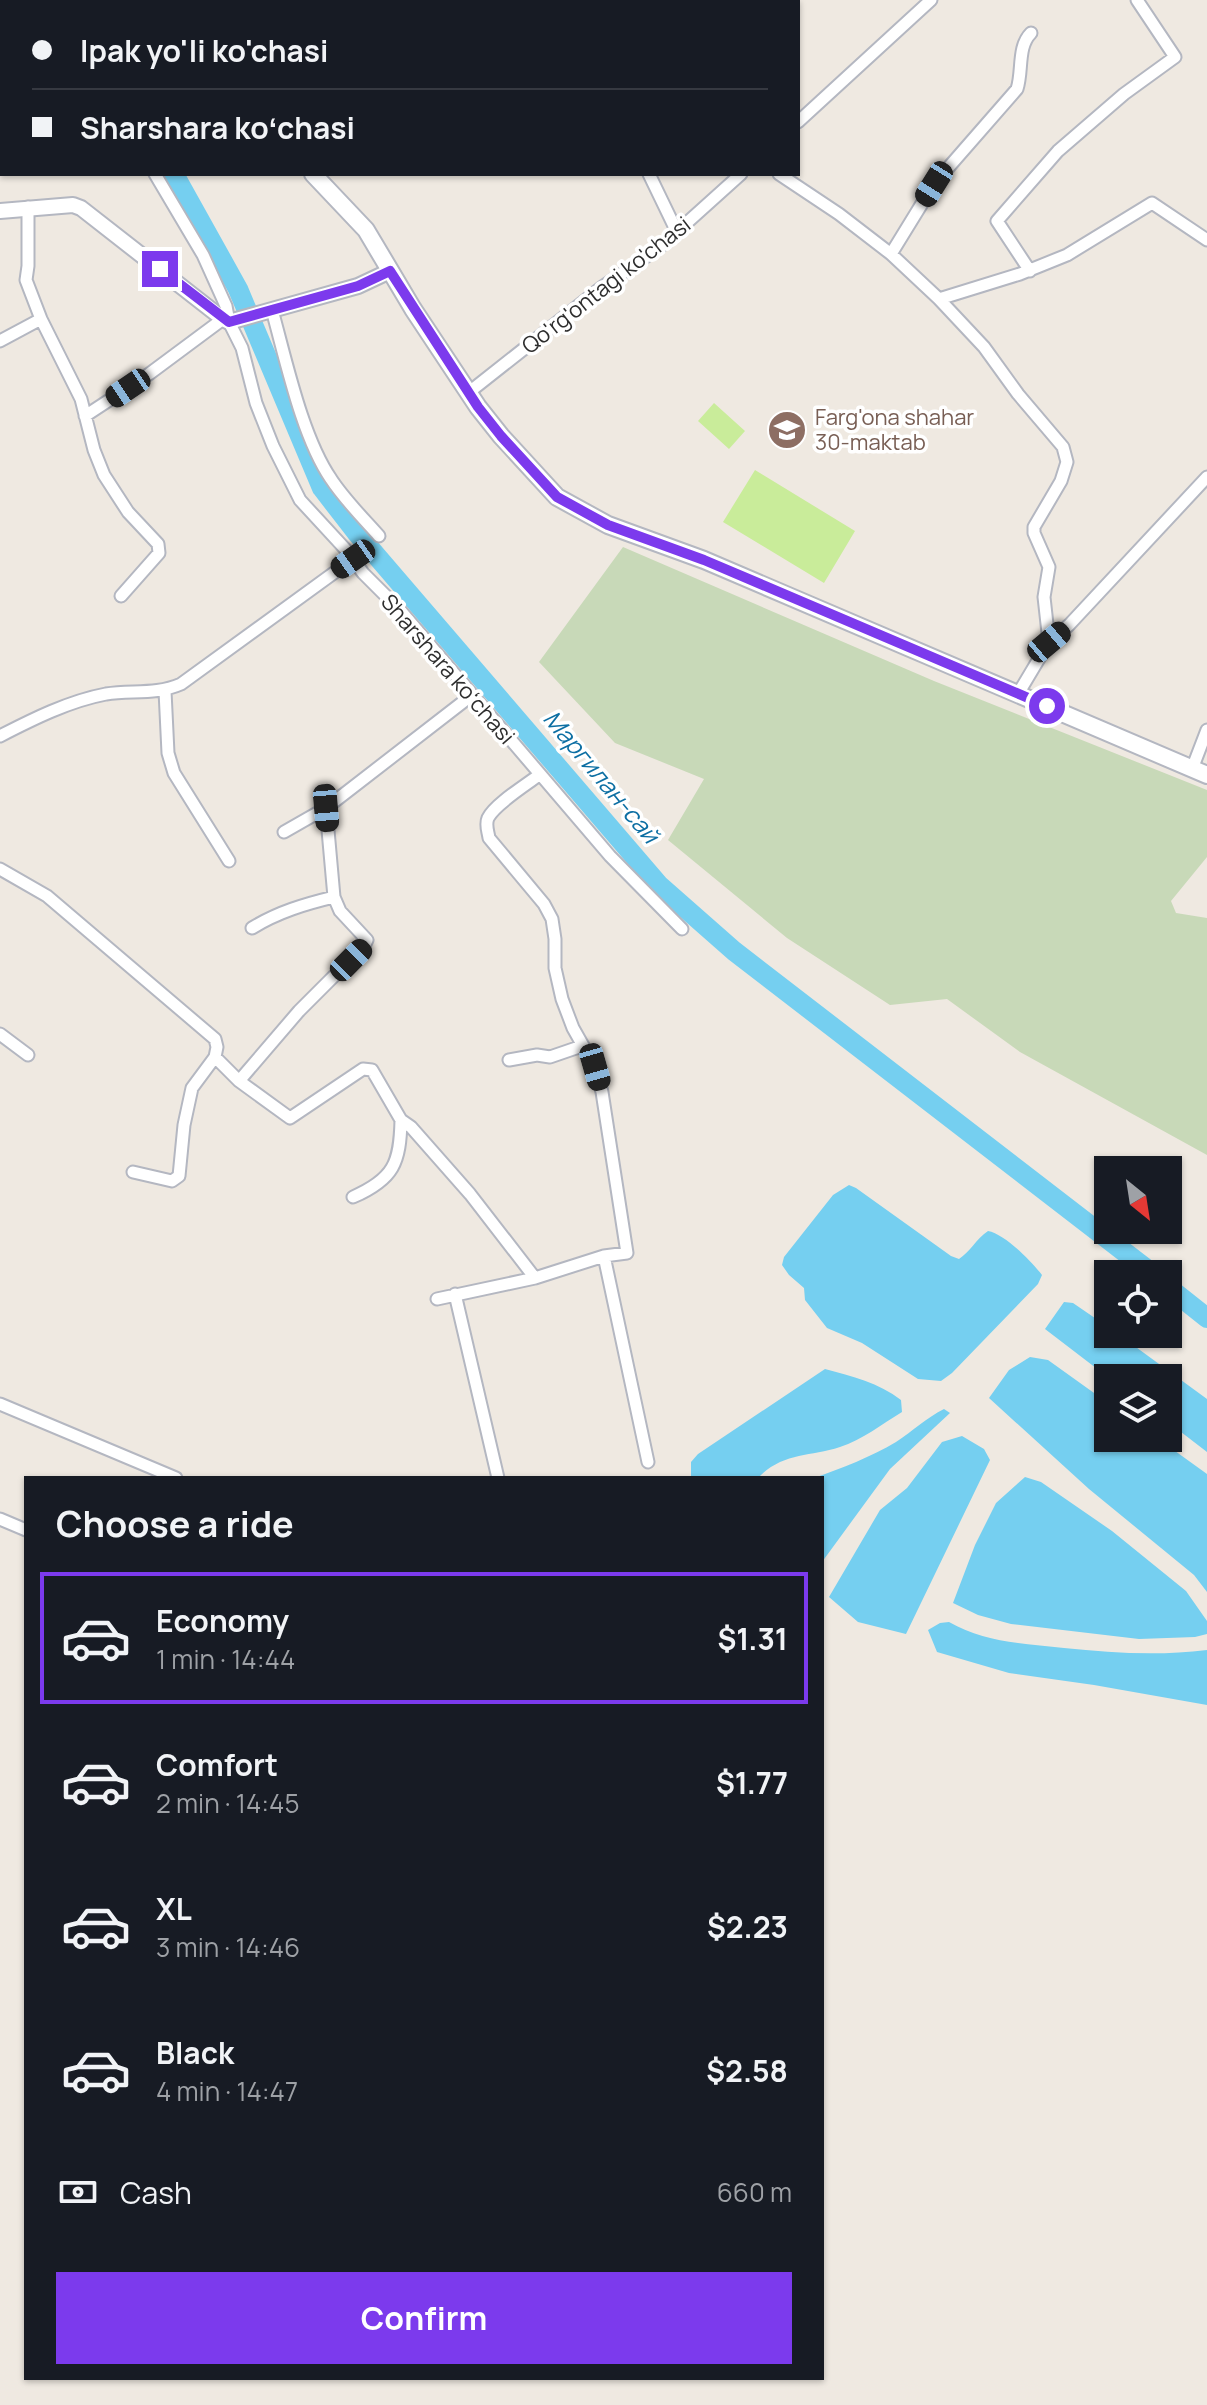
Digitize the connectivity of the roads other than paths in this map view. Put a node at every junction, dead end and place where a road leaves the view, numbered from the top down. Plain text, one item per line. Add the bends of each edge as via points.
1 (931, 0) edge
2 (1137, 0) edge
3 (1031, 33) dead end
4 (800, 120) edge
5 (156, 176) edge
6 (315, 176) edge
7 (650, 176) edge
8 (739, 176) edge
9 (782, 176) edge
10 (28, 207) junction
11 (0, 211) edge
12 (677, 232) junction
13 (1207, 240) edge
14 (891, 254) junction
15 (390, 271) junction
16 (1030, 271) junction
17 (939, 299) junction
18 (272, 310) junction
19 (41, 319) junction
20 (228, 321) junction
21 (0, 341) edge
22 (468, 393) junction
23 (85, 416) junction
24 (1207, 477) edge
25 (379, 536) dead end
26 (353, 559) junction
27 (121, 596) dead end
28 (1049, 642) junction
29 (165, 691) junction
30 (1018, 694) junction
31 (472, 695) junction
32 (1207, 730) edge
33 (0, 736) edge
34 (1199, 772) edge
35 (539, 775) junction
36 (326, 808) junction
37 (284, 832) dead end
38 (229, 861) dead end
39 (0, 869) edge
40 (334, 897) junction
41 (252, 928) dead end
42 (682, 929) dead end
43 (0, 1034) edge
44 (582, 1046) junction
45 (28, 1055) dead end
46 (215, 1057) junction
47 (509, 1060) dead end
48 (239, 1081) junction
49 (401, 1120) junction
50 (133, 1172) dead end
51 (353, 1197) dead end
52 (604, 1256) junction
53 (535, 1278) junction
54 (455, 1294) junction
55 (437, 1299) dead end
56 (0, 1404) edge
57 (648, 1462) dead end
58 (171, 1476) edge
59 (498, 1476) edge
60 (0, 1519) edge
61 (24, 1529) edge

1 - 4 street
2 - 16 street via 1175,57 1058,151 997,221
3 - 14 street via 1024,40 1017,89 934,184
5 - 20 street via 203,255
6 - 15 main road via 366,230
7 - 12 street
8 - 12 street, Qo'rg'ontagi ko'chasi
9 - 14 street
10 - 11 street, Sharshara koʻchasi
10 - 19 street via 26,280
10 - 20 street, Sharshara koʻchasi via 81,208
12 - 22 street, Qo'rg'ontagi ko'chasi
13 - 16 street via 1152,203 1067,255
14 - 17 street
15 - 18 street via 358,286
15 - 22 main road
16 - 17 street
17 - 28 street via 1063,447 1067,462 1061,481 1034,527 1049,567 1044,597
18 - 20 street
18 - 25 street via 321,461
19 - 21 street
19 - 23 street
20 - 23 street
20 - 26 street, Sharshara koʻchasi via 242,348 273,446 300,500
22 - 30 main road via 557,497 608,525 704,560
23 - 27 street via 104,475 158,544 159,553
24 - 28 street
26 - 29 street
26 - 31 street, Sharshara koʻchasi
28 - 30 street
29 - 33 street via 107,694 70,704
29 - 38 street via 174,773
30 - 34 main road
31 - 35 street, Sharshara koʻchasi
31 - 36 street
32 - 34 street
35 - 42 street, Sharshara koʻchasi
35 - 44 street via 495,810 486,827 552,919 562,999
36 - 37 street
36 - 40 street
39 - 46 street via 47,896 215,1039
40 - 41 street via 270,916
40 - 48 street via 340,911 365,935 364,946
43 - 45 street
44 - 47 street via 550,1057
44 - 52 street via 602,1092 627,1253
46 - 48 street
46 - 50 street via 192,1088 179,1176 172,1181
48 - 49 street via 290,1118 363,1069 372,1070
49 - 51 street via 394,1166 374,1188
49 - 53 street via 470,1194
52 - 53 street
52 - 57 street
53 - 54 street
54 - 55 street
54 - 59 street
56 - 58 street
60 - 61 street

